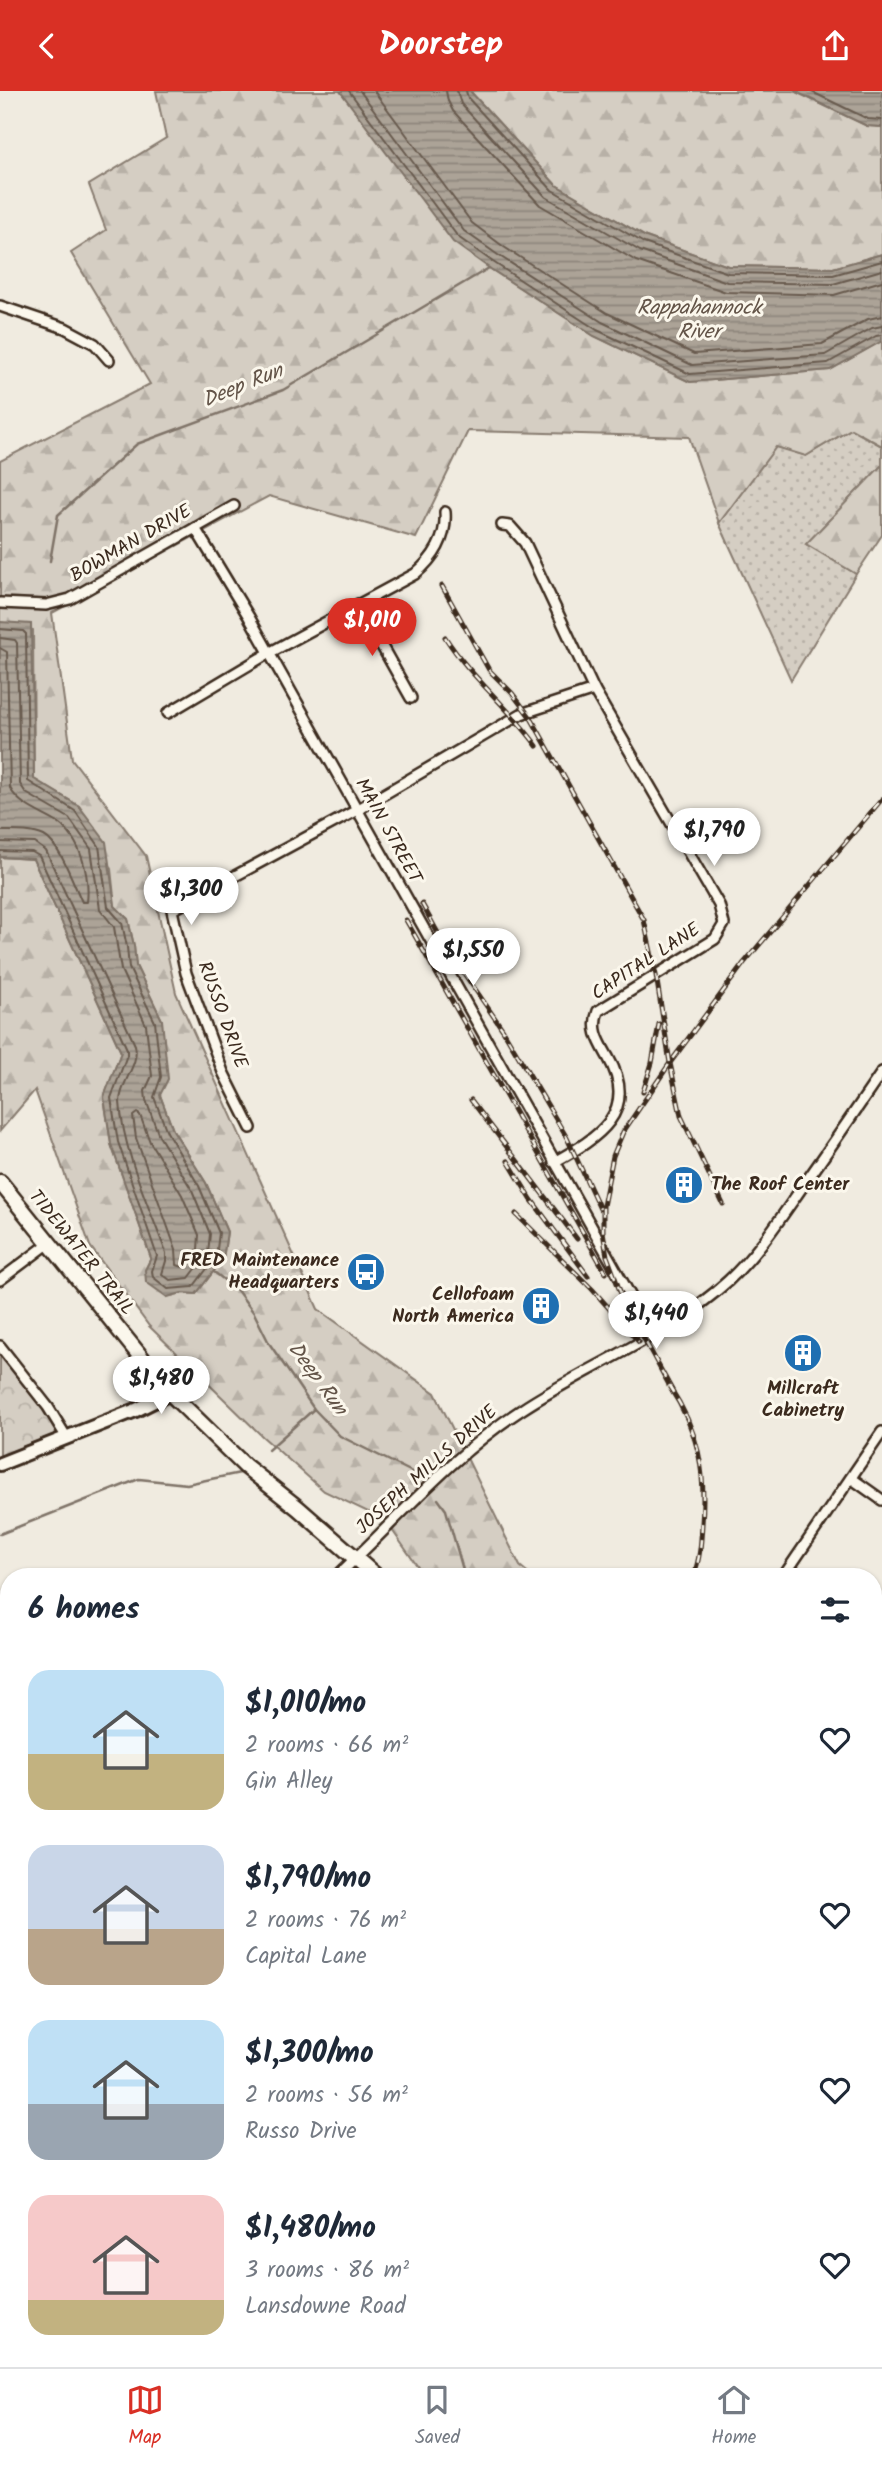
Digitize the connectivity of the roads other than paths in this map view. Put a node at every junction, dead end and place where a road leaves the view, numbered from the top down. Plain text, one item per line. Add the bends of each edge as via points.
1 (0, 306) edge
2 (109, 360) dead end
3 (234, 506) dead end
4 (445, 512) dead end
5 (502, 525) dead end
6 (195, 528) junction
7 (0, 603) edge
8 (358, 604) junction
9 (269, 653) junction
10 (594, 690) junction
11 (411, 698) dead end
12 (168, 713) dead end
13 (357, 810) junction
14 (882, 1072) edge
15 (251, 1128) dead end
16 (554, 1162) junction
17 (0, 1182) edge
18 (48, 1244) junction
19 (0, 1280) edge
20 (653, 1336) junction
21 (0, 1346) edge
22 (170, 1393) junction
23 (882, 1432) edge
24 (67, 1438) junction
25 (0, 1464) edge
26 (850, 1478) junction
27 (882, 1500) edge
28 (357, 1558) junction
29 (346, 1568) edge
30 (368, 1568) edge
31 (789, 1568) edge

1 - 2 street via 65,328 95,344
3 - 6 street, BOWMAN DRIVE
4 - 8 street via 442,538 424,567
5 - 10 street, CAPITAL LANE via 510,526 525,543
6 - 7 street, BOWMAN DRIVE via 70,599 46,604
6 - 9 street, MAIN STREET
8 - 9 street
8 - 11 street
9 - 12 street
9 - 13 street, MAIN STREET
10 - 13 street via 521,714
10 - 16 street, CAPITAL LANE via 719,905 724,924 715,939 598,1011 596,1036 615,1069 617,1104 601,1133
13 - 15 street, RUSSO DRIVE via 172,911 186,973 223,1072
13 - 16 street, MAIN STREET
14 - 20 street, JOSEPH MILLS DRIVE via 748,1261 710,1296
16 - 20 street, MAIN STREET
17 - 18 main road, TIDEWATER TRAIL
18 - 19 street
18 - 22 main road, TIDEWATER TRAIL
20 - 28 street, JOSEPH MILLS DRIVE via 499,1425
21 - 24 street
22 - 24 main road
22 - 28 main road, TIDEWATER TRAIL via 245,1466
23 - 26 street
24 - 25 main road
26 - 27 street
26 - 31 street
28 - 29 street, JOSEPH MILLS DRIVE
28 - 30 main road, TIDEWATER TRAIL

